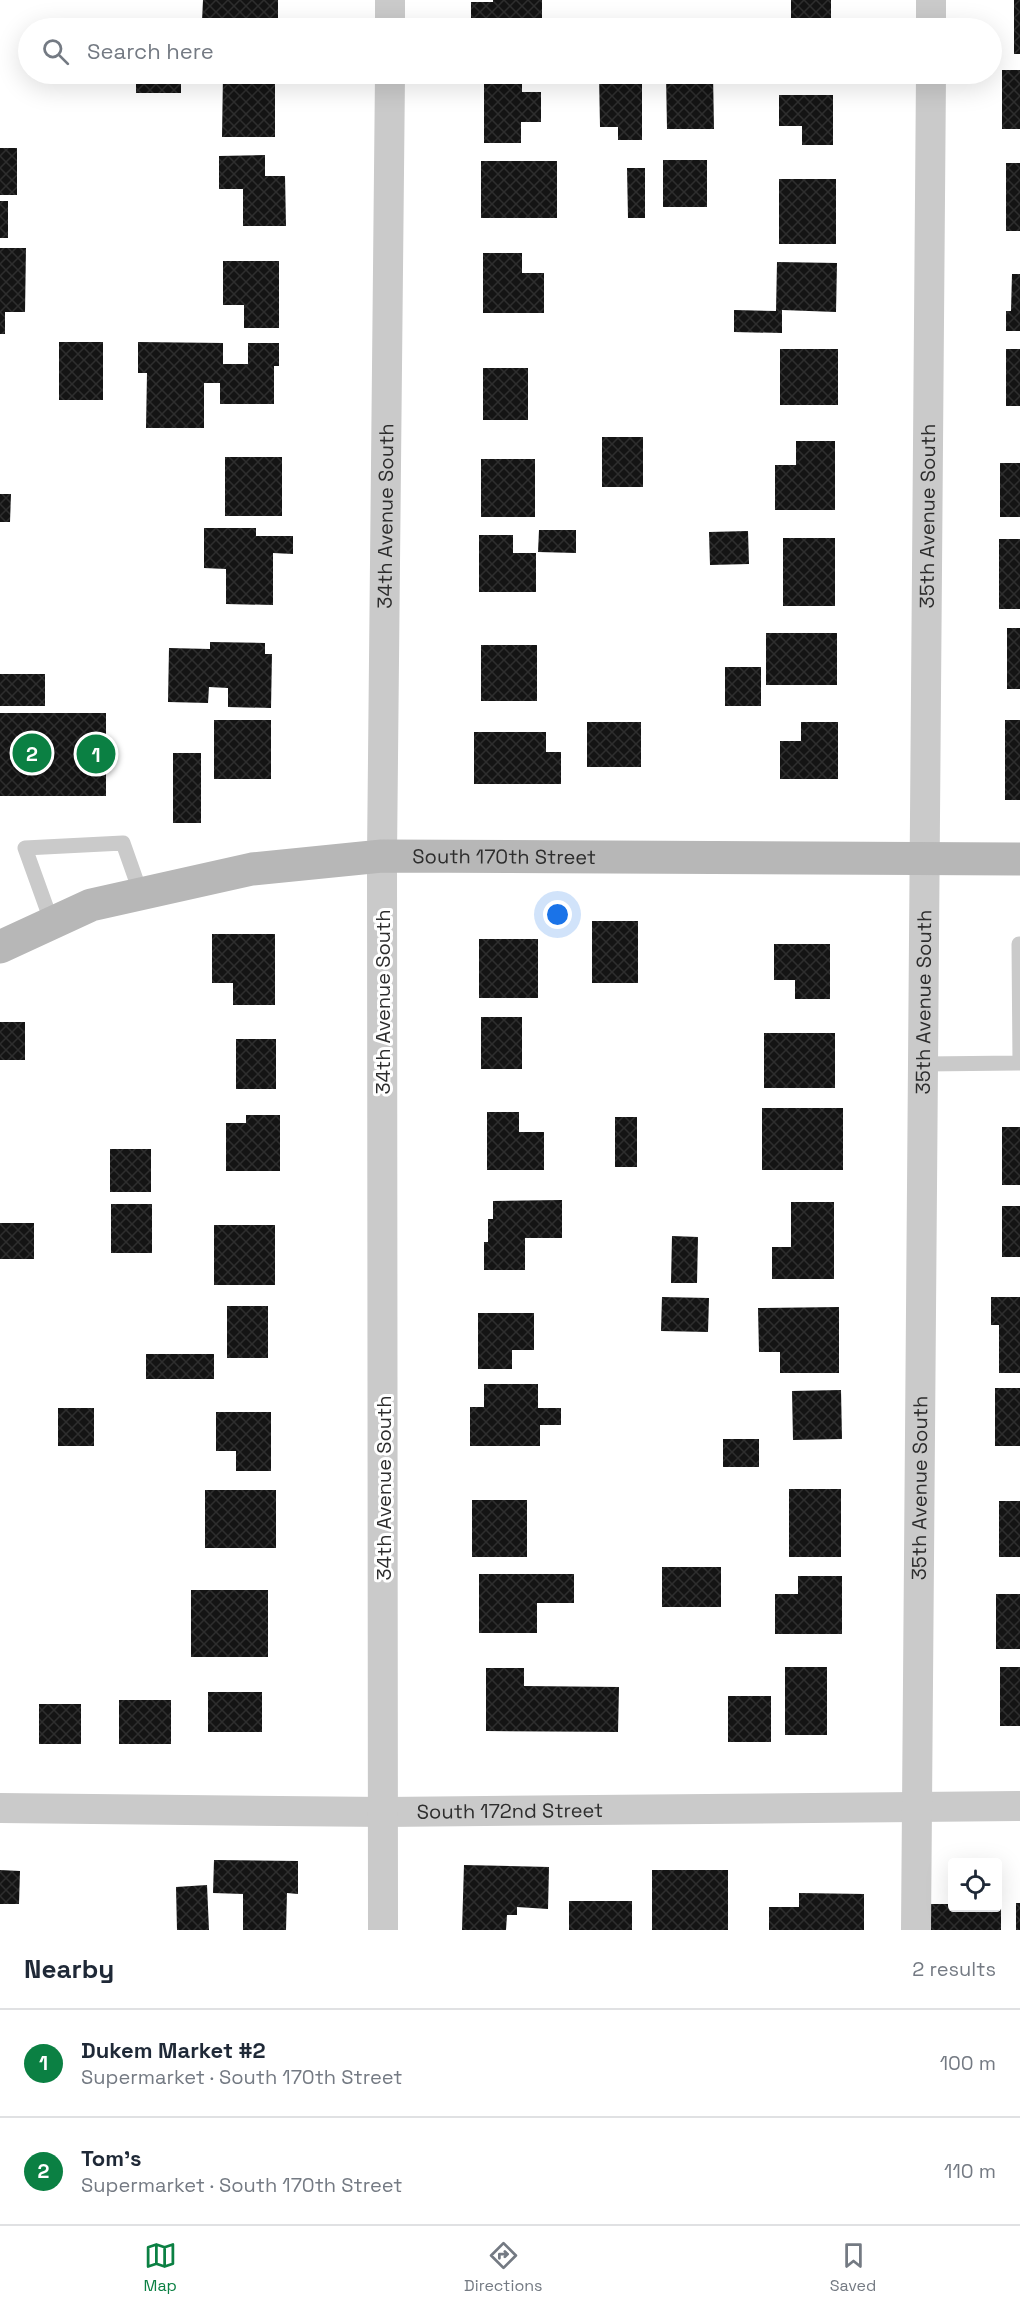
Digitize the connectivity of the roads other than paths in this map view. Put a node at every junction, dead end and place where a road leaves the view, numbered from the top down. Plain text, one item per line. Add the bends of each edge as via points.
1 (390, 0) edge
2 (931, 0) edge
3 (390, 18) edge
4 (931, 18) edge
5 (390, 84) edge
6 (931, 84) edge
7 (382, 856) junction
8 (925, 859) junction
9 (1020, 859) edge
10 (141, 894) junction
11 (52, 923) junction
12 (1019, 944) edge
13 (0, 947) edge
14 (924, 1064) junction
15 (918, 1806) junction
16 (1020, 1806) edge
17 (0, 1808) edge
18 (385, 1812) junction
19 (383, 1930) edge
20 (916, 1930) edge

1 - 3 street
2 - 4 street
5 - 7 street, 34th Avenue South
6 - 8 street, 35th Avenue South
7 - 8 street, South 170th Street
7 - 10 street, South 170th Street via 252,869
7 - 18 street, 34th Avenue South
8 - 9 street, South 170th Street
8 - 14 street, 35th Avenue South
10 - 11 street, South 170th Street via 91,905
10 - 11 lane via 123,843 25,848
11 - 13 street, South 170th Street
12 - 14 lane via 1020,1063
14 - 15 street, 35th Avenue South
15 - 16 street, South 172nd Street
15 - 18 street, South 172nd Street
15 - 20 street, 35th Avenue South
17 - 18 street, South 172nd Street
18 - 19 street, 34th Avenue South

